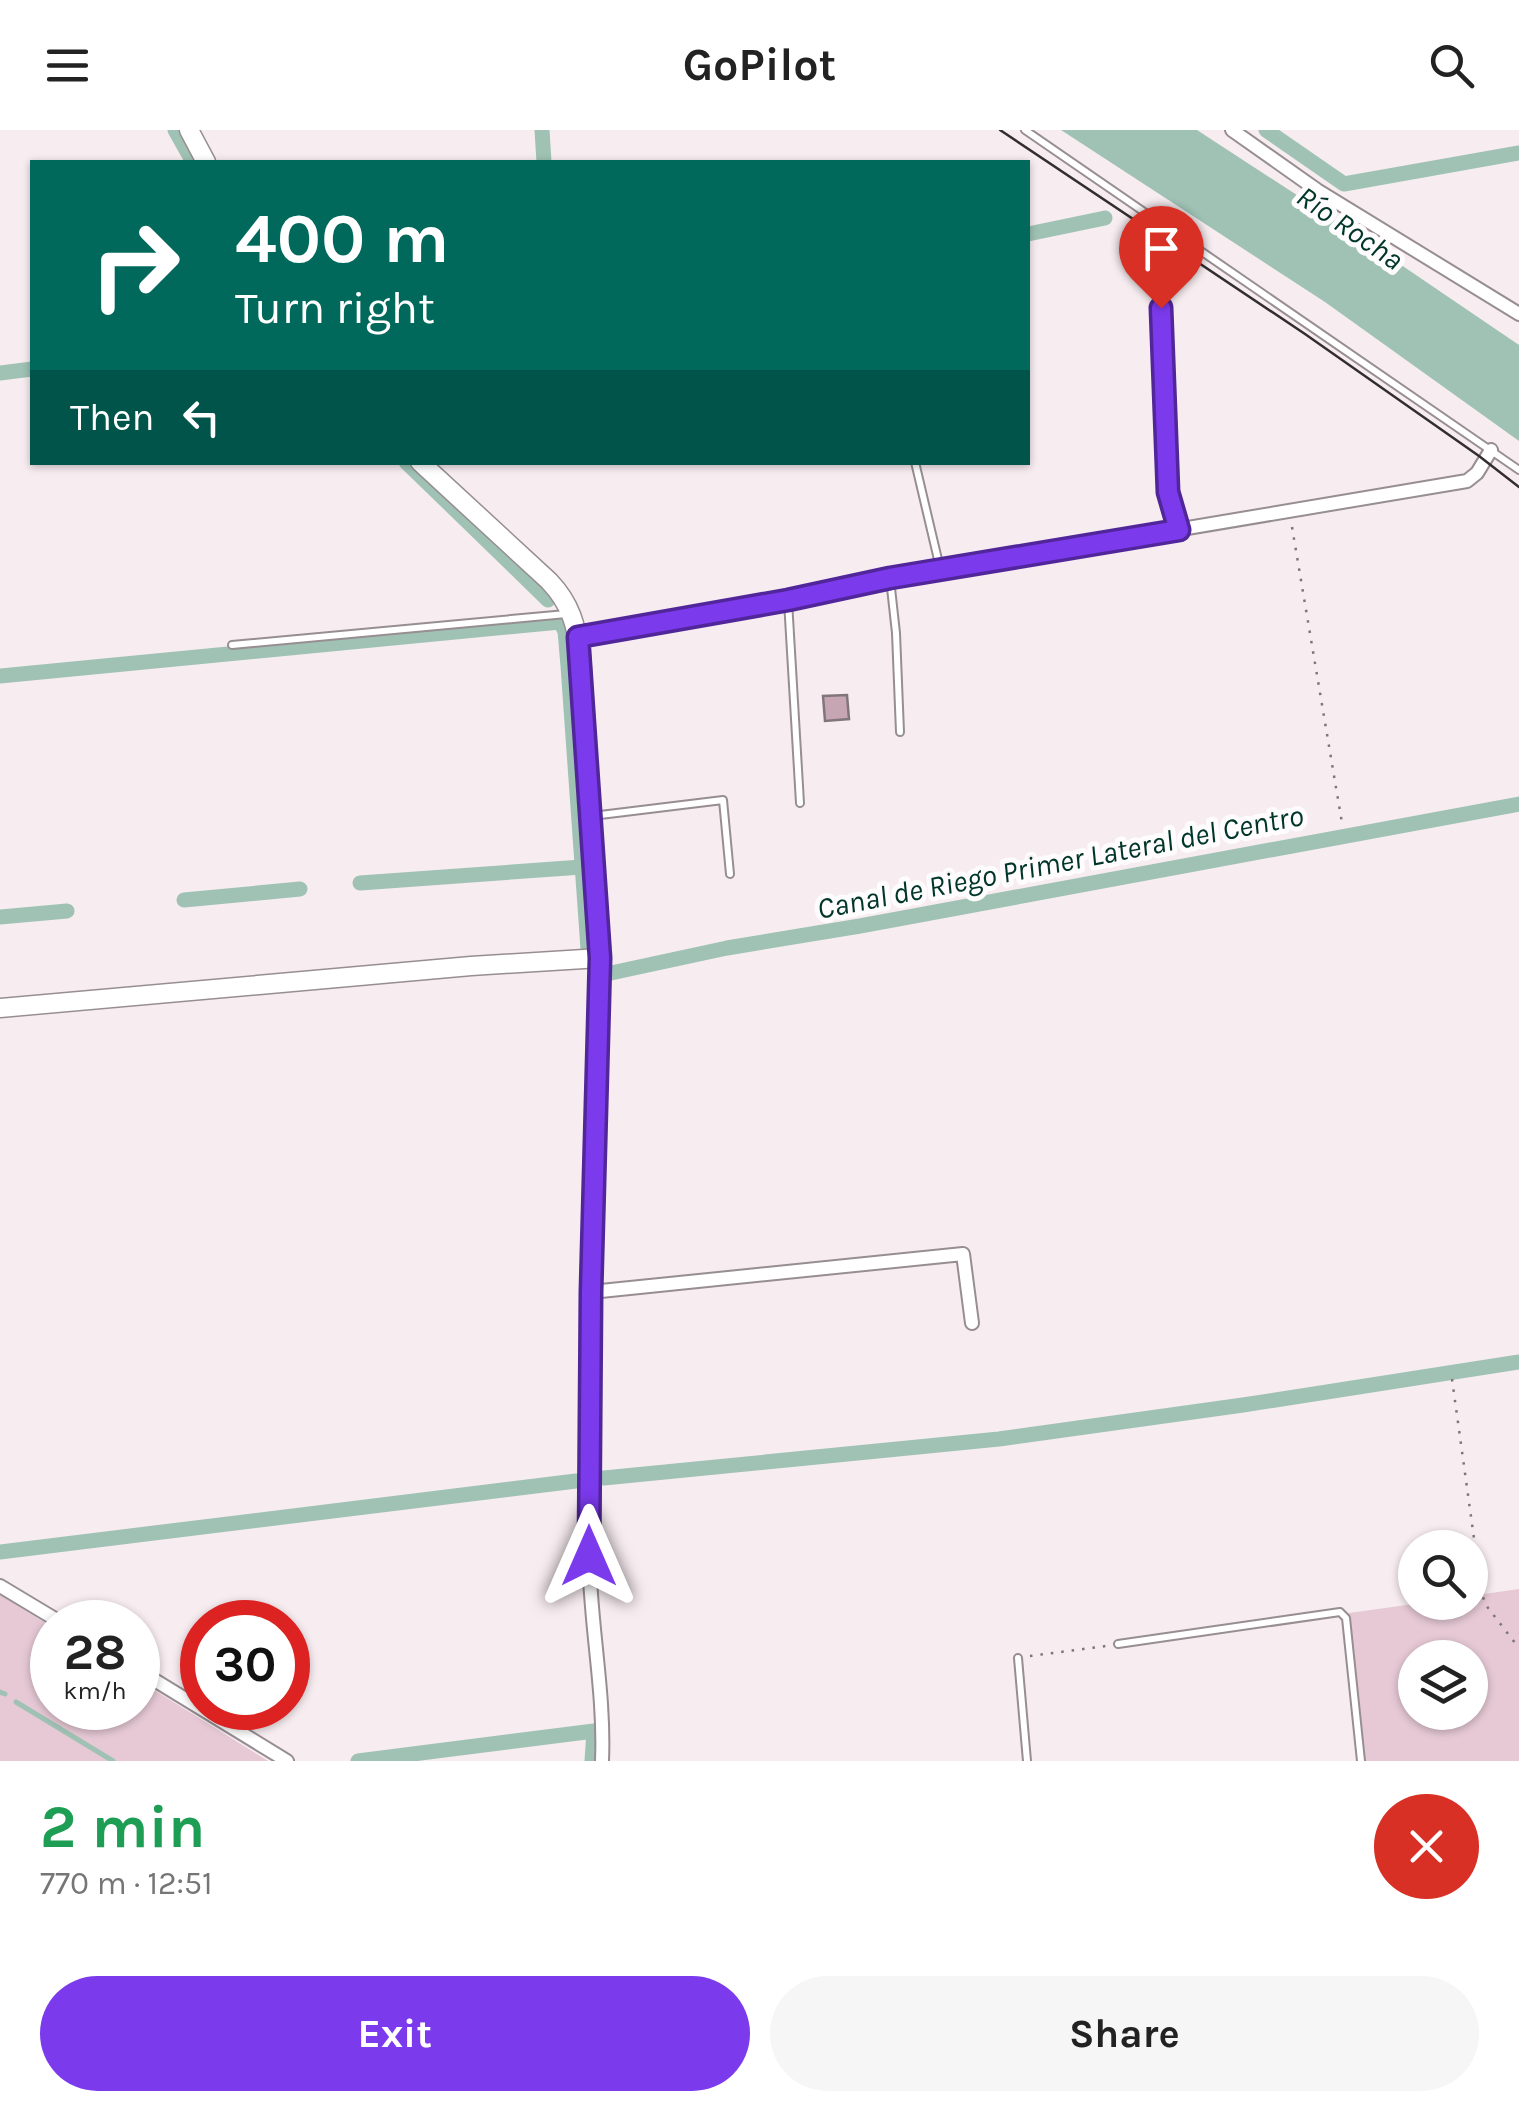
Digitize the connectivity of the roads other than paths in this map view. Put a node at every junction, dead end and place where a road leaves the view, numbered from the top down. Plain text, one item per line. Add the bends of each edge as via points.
1 (189, 130) edge
2 (1025, 130) edge
3 (1232, 130) edge
4 (205, 160) edge
5 (1161, 308) dead end
6 (1519, 314) edge
7 (1491, 450) junction
8 (423, 465) edge
9 (916, 465) edge
10 (1519, 470) edge
11 (1179, 530) junction
12 (940, 570) junction
13 (890, 578) junction
14 (788, 600) junction
15 (572, 614) junction
16 (578, 637) junction
17 (232, 645) dead end
18 (900, 732) dead end
19 (800, 803) dead end
20 (591, 816) junction
21 (730, 874) dead end
22 (600, 958) junction
23 (0, 1008) edge
24 (591, 1292) junction
25 (972, 1323) dead end
26 (0, 1586) edge
27 (30, 1604) edge
28 (1118, 1644) road end
29 (1018, 1658) road end
30 (160, 1684) edge
31 (286, 1761) edge
32 (602, 1761) edge
33 (1027, 1761) edge
34 (1361, 1761) edge

1 - 4 street
2 - 7 lane
3 - 6 street
5 - 11 lane via 1168,492
7 - 10 lane
7 - 11 street via 1467,481
8 - 15 street via 564,596
9 - 12 lane
11 - 12 street
12 - 13 street
13 - 14 street
13 - 18 lane
14 - 16 street
14 - 19 lane
15 - 16 street
15 - 17 lane
16 - 20 street
20 - 21 lane via 723,800
20 - 22 street
22 - 23 street
22 - 24 street
24 - 25 street via 963,1254
24 - 32 street via 589,1556
26 - 27 street
28 - 34 lane via 1340,1612 1346,1618
29 - 33 lane
30 - 31 street

